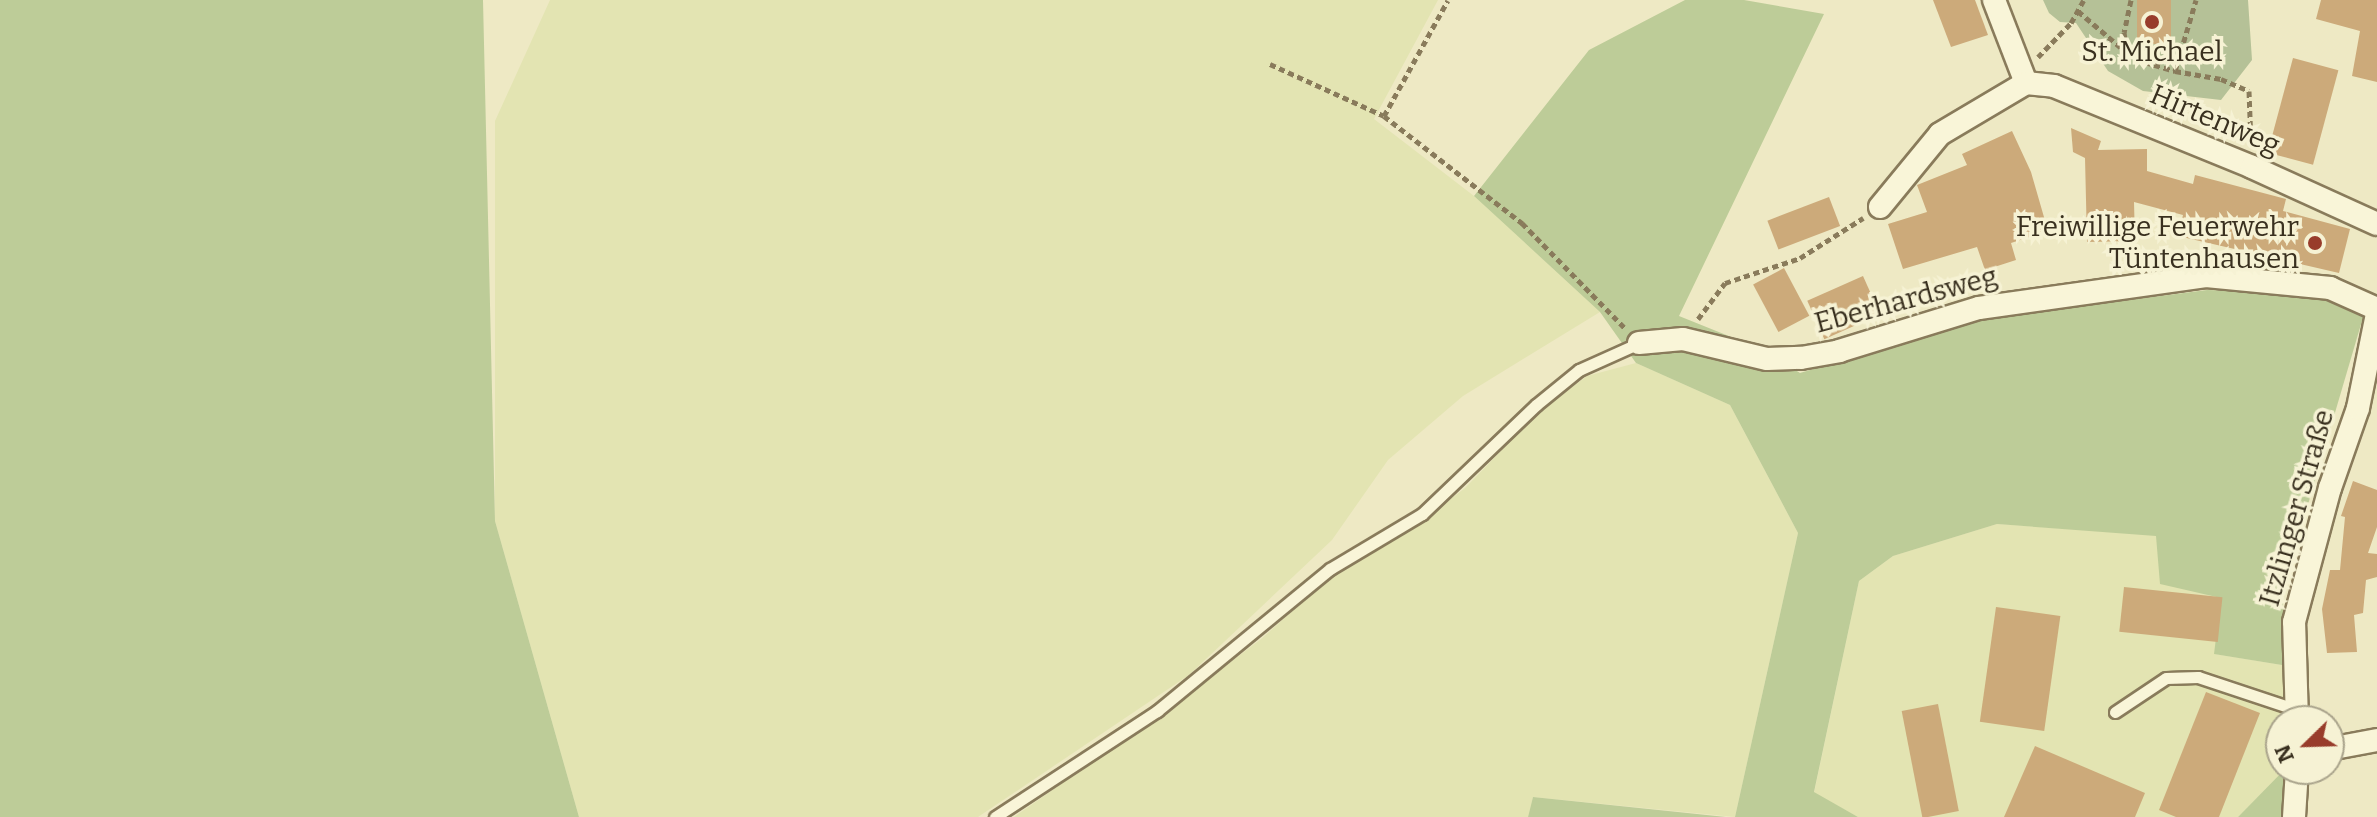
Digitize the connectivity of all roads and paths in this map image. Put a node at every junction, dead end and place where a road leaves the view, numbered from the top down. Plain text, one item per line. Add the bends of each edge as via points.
1 (1448, 0) edge
2 (1994, 0) edge
3 (2084, 0) edge
4 (2131, 0) edge
5 (2196, 0) edge
6 (2078, 11) junction
7 (2127, 53) junction
8 (2036, 60) dead end
9 (1270, 64) dead end
10 (2175, 71) junction
11 (2026, 83) junction
12 (1384, 116) junction
13 (2252, 167) junction
14 (1880, 207) joint
15 (2377, 224) edge
16 (2377, 312) edge
17 (1683, 339) junction
18 (1639, 343) junction
19 (2271, 705) edge
20 (2297, 705) edge
21 (2115, 712) dead end
22 (2377, 740) edge
23 (2345, 746) edge
24 (2296, 785) edge
25 (995, 817) edge
26 (2294, 817) edge

1 - 12 path
2 - 11 street
3 - 6 path
4 - 7 path via 2124,32
5 - 10 path
6 - 7 path
6 - 8 path
7 - 10 path
9 - 12 path
10 - 13 path via 2221,79 2249,91
11 - 13 street, Hirtenweg via 2054,86
11 - 14 street via 1940,134
12 - 18 path via 1522,223
13 - 15 street, Hirtenweg
14 - 17 path via 1800,258 1725,283
16 - 17 street, Eberhardsweg via 2330,288 2206,276 1979,308 1801,358 1767,359
16 - 20 street, Itzlinger Straße via 2358,408 2294,622
17 - 18 street, Eberhardsweg
18 - 25 lane via 1579,370 1422,514 1330,569 1157,711
19 - 21 lane via 2198,677 2166,678
22 - 23 street
24 - 26 street

